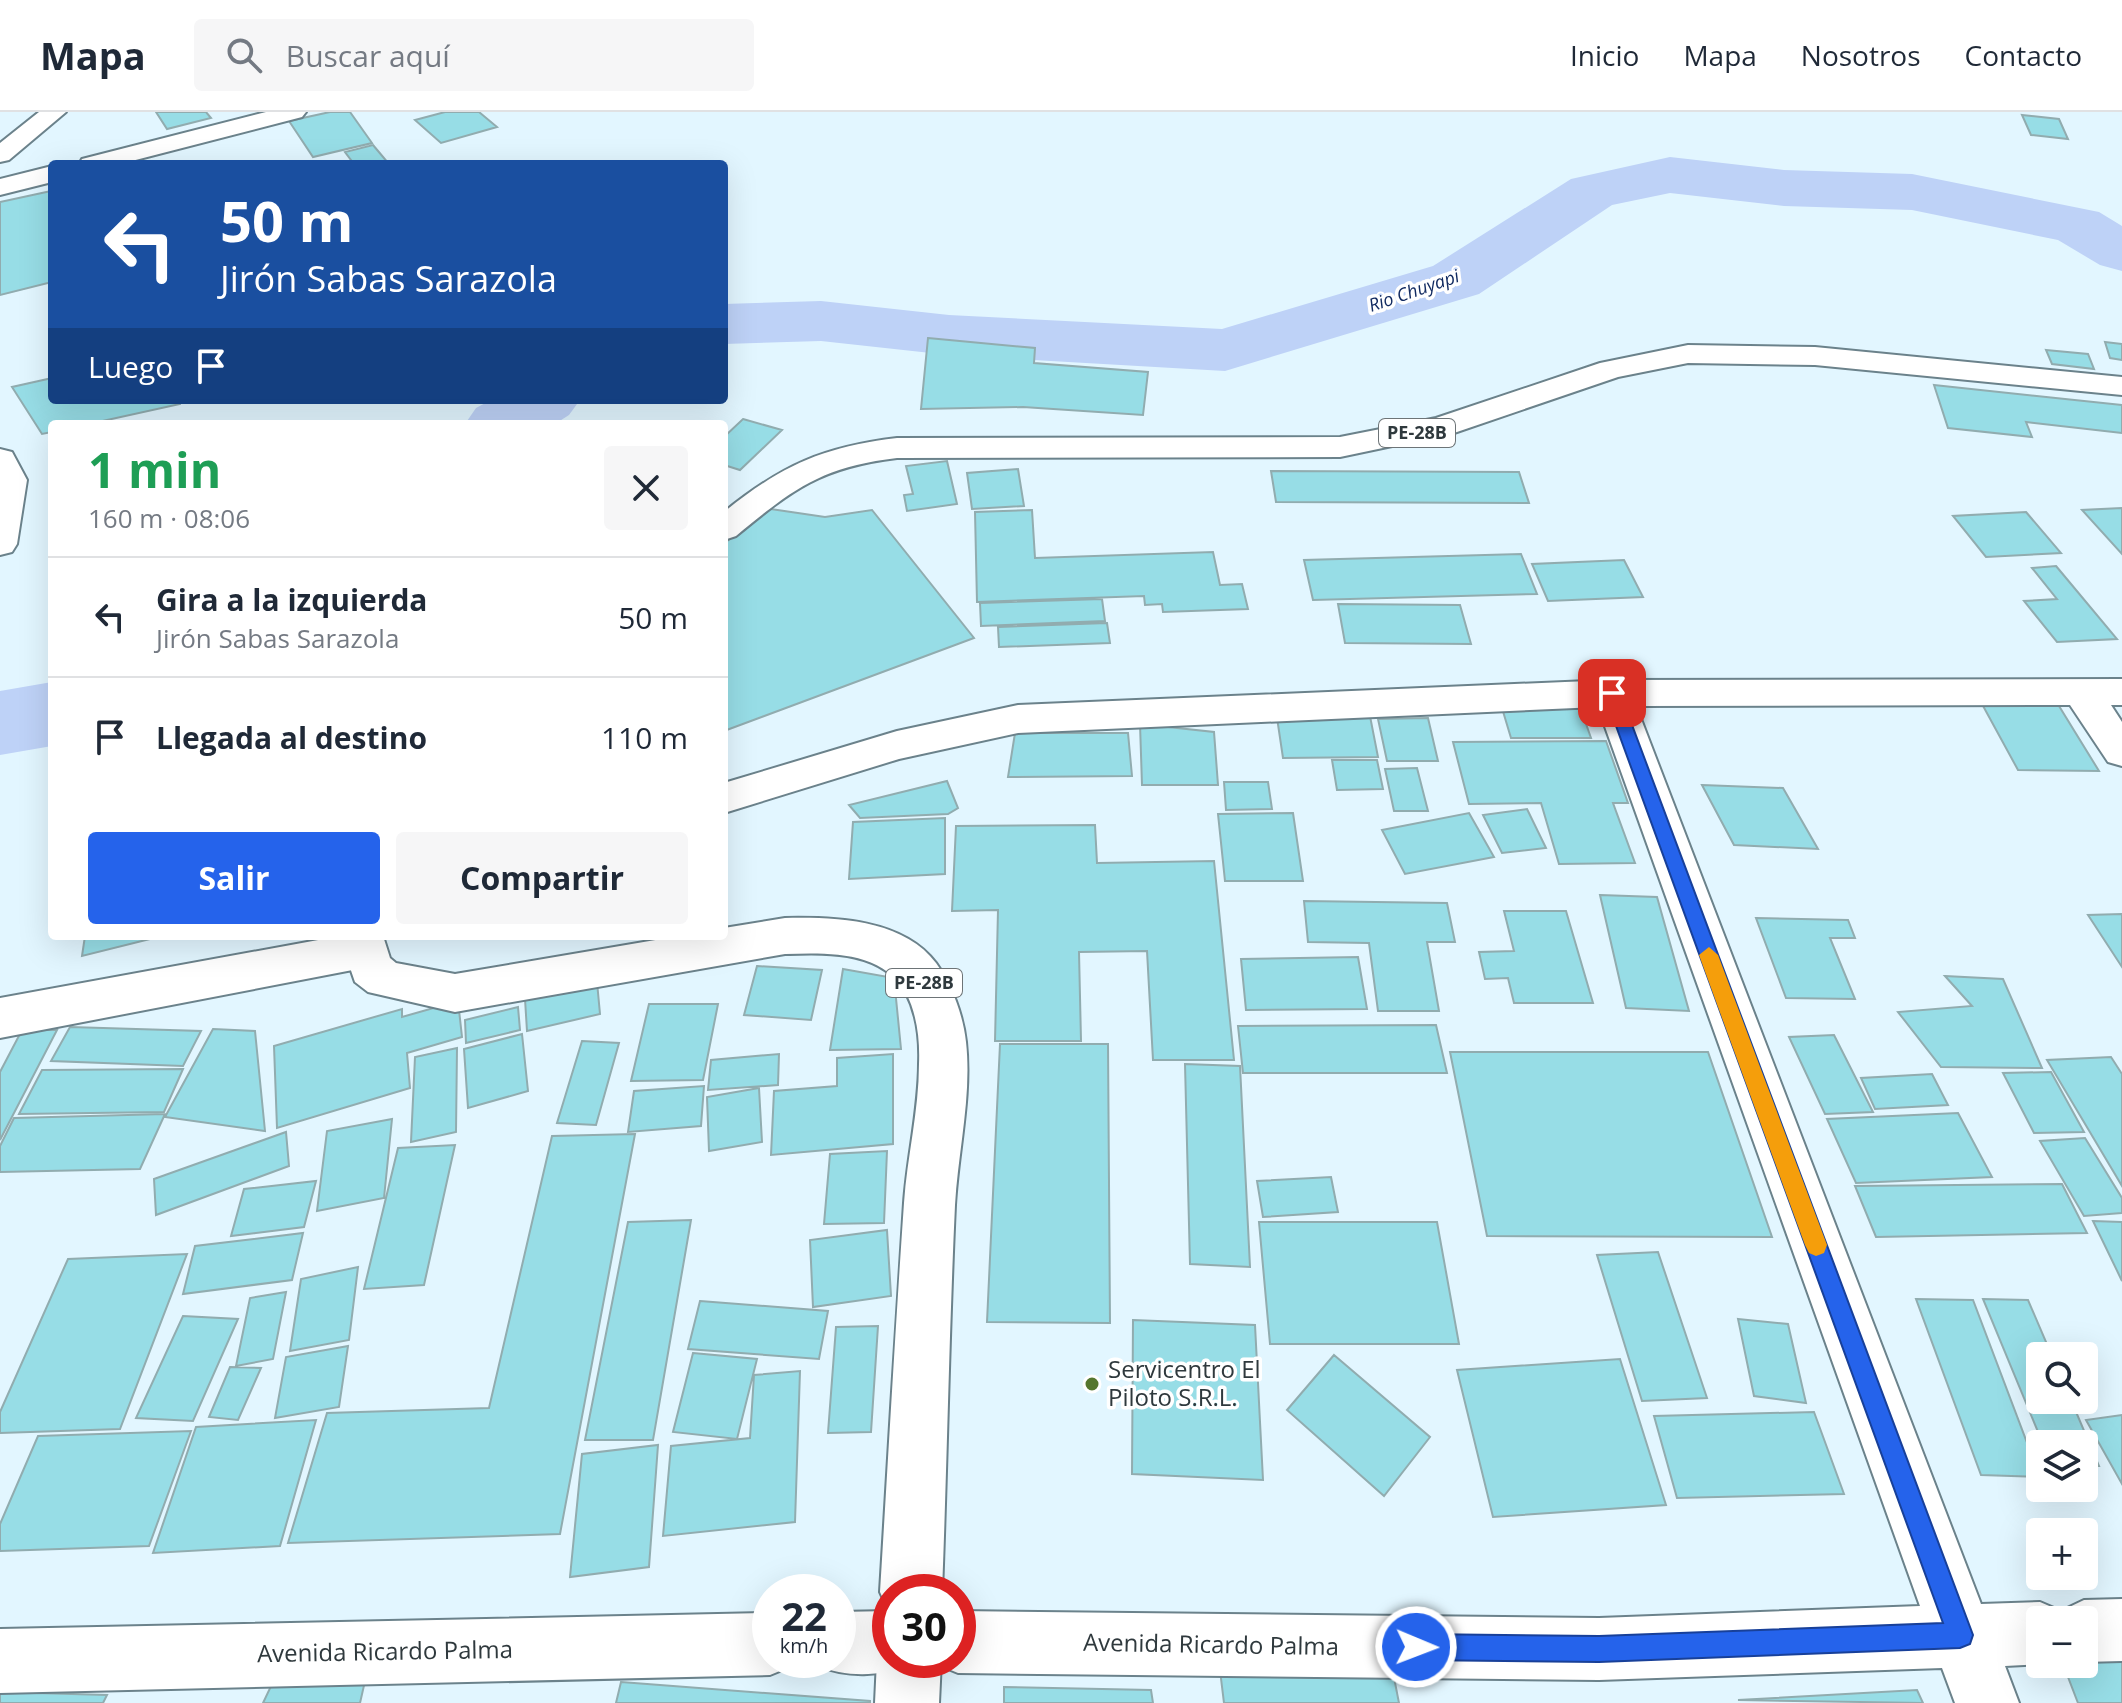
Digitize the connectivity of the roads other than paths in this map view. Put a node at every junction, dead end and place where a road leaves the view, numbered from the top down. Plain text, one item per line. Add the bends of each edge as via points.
1 (54, 112) edge
2 (294, 112) edge
3 (0, 155) edge
4 (107, 160) edge
5 (48, 175) edge
6 (0, 187) edge
7 (2122, 386) edge
8 (5, 469) edge
9 (728, 526) edge
10 (0, 544) edge
11 (2122, 692) edge
12 (1612, 693) junction
13 (2082, 693) junction
14 (2122, 752) edge
15 (728, 797) edge
16 (362, 943) edge
17 (0, 1018) edge
18 (912, 1574) edge
19 (2122, 1630) edge
20 (2098, 1631) edge
21 (2026, 1633) edge
22 (1960, 1635) junction
23 (976, 1642) edge
24 (752, 1644) edge
25 (0, 1661) edge
26 (908, 1678) edge
27 (907, 1703) edge
28 (1987, 1703) edge

1 - 3 main road
2 - 4 main road
5 - 6 main road
7 - 9 main road, PE-28B via 1815,356 1688,354 1611,369 1443,426 1340,447 854,452 819,460 781,482
8 - 10 main road
11 - 13 main road
12 - 13 main road
12 - 15 main road via 1018,719 897,745
12 - 22 main road
13 - 14 main road
16 - 17 main road
16 - 18 main road, PE-28B via 371,969 384,979 455,993 785,936 831,935 873,944 901,956 918,974 932,997 943,1049
19 - 20 main road
21 - 22 main road, Avenida Ricardo Palma
22 - 23 main road, Avenida Ricardo Palma via 1599,1649
22 - 28 main road
24 - 25 main road, Avenida Ricardo Palma
26 - 27 main road

